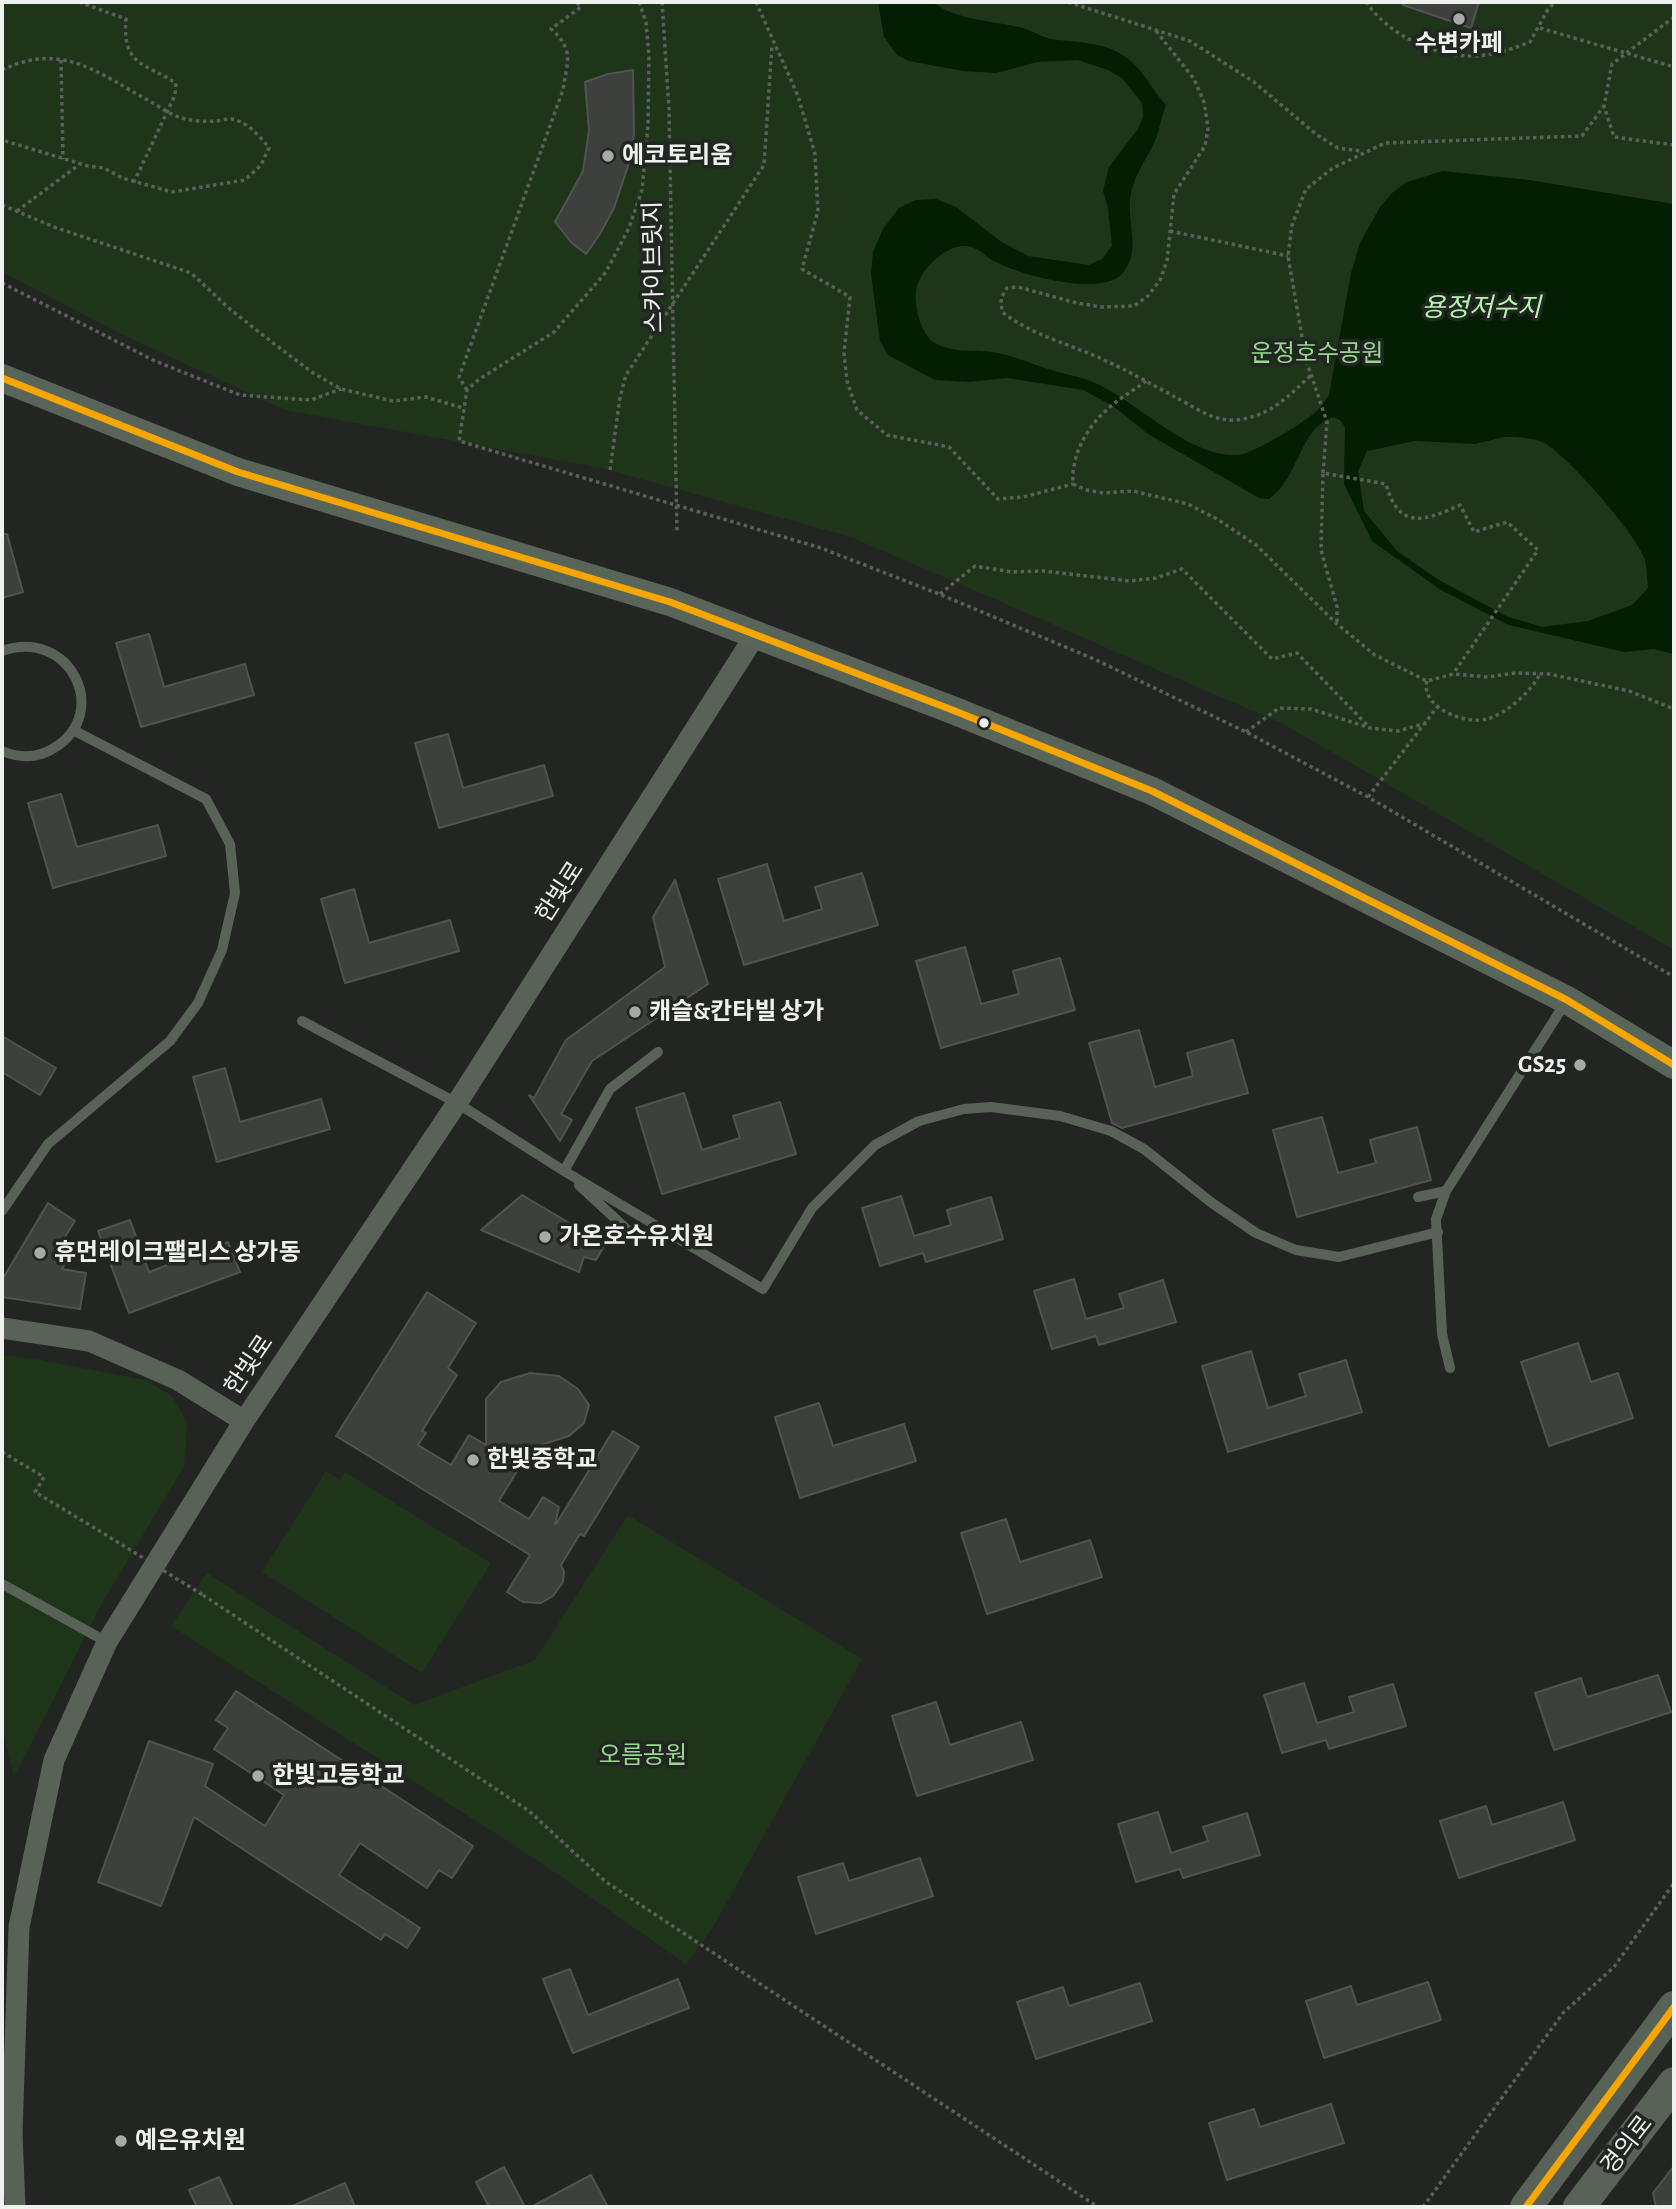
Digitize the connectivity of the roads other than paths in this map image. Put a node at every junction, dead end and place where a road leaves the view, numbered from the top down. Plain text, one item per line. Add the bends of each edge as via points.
1 (2, 378) edge
2 (756, 634) junction
3 (2, 651) edge
4 (73, 730) junction
5 (2, 751) edge
6 (1567, 1000) junction
7 (302, 1021) dead end
8 (658, 1052) dead end
9 (1674, 1065) edge
10 (457, 1103) junction
11 (564, 1171) junction
12 (1446, 1191) junction
13 (1418, 1197) dead end
14 (2, 1211) edge
15 (1438, 1232) junction
16 (634, 1236) dead end
17 (2, 1328) edge
18 (1450, 1368) dead end
19 (244, 1420) junction
20 (2, 1584) edge
21 (107, 1642) junction
22 (1674, 2007) edge
23 (1674, 2083) edge
24 (7, 2134) edge
25 (15, 2207) edge
26 (1526, 2207) edge
27 (1579, 2207) edge

1 - 2 street via 238,472 670,602
2 - 6 street via 1152,791
2 - 10 street, 한빛로
3 - 4 lane via 36,646 68,665 81,696
4 - 5 lane via 46,753 29,757
4 - 14 lane via 206,799 230,844 235,893 222,950 198,1003 170,1041 48,1144
6 - 9 street
6 - 12 lane
7 - 10 lane
8 - 11 lane via 611,1089
10 - 11 lane
10 - 19 street, 한빛로
11 - 15 lane via 763,1289 812,1209 875,1145 919,1121 964,1109 991,1107 1060,1116 1111,1131 1144,1149 1256,1233 1296,1250 1339,1257
11 - 16 lane
12 - 13 lane
12 - 15 lane via 1436,1220
15 - 18 lane via 1442,1334
17 - 19 street via 89,1341 178,1380
19 - 21 street, 한빛로
20 - 21 lane
21 - 24 street, 한빛로 via 54,1760 19,1927
22 - 26 main road, 경의로
23 - 27 main road, 경의로
24 - 25 street, 한빛로

